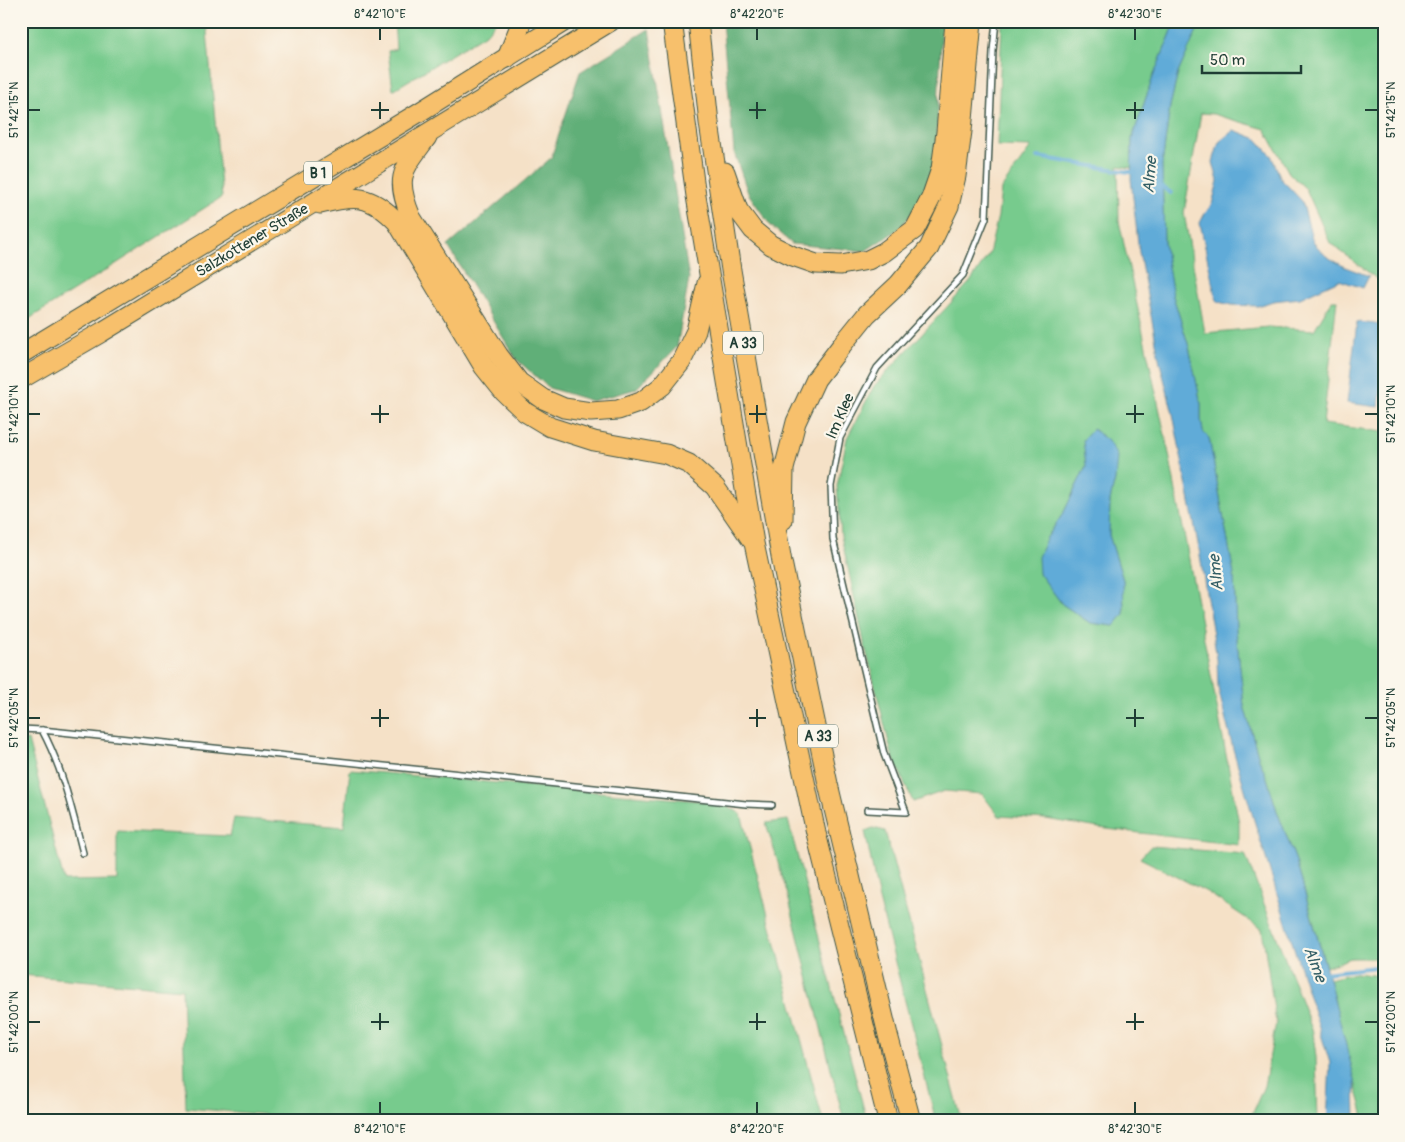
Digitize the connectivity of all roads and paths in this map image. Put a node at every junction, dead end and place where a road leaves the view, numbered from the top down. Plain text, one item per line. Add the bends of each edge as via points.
1 (522, 21) edge
2 (565, 21) edge
3 (611, 21) edge
4 (672, 21) edge
5 (698, 21) edge
6 (955, 21) edge
7 (972, 21) edge
8 (996, 21) edge
9 (507, 58) junction
10 (709, 123) junction
11 (432, 130) junction
12 (299, 211) junction
13 (709, 274) junction
14 (21, 354) edge
15 (21, 379) edge
16 (754, 543) junction
17 (782, 562) junction
18 (21, 729) edge
19 (42, 730) junction
20 (772, 805) dead end
21 (867, 810) dead end
22 (83, 853) dead end
23 (888, 1121) edge
24 (911, 1121) edge

1 - 9 highway
2 - 9 highway, Salzkottener Straße / B 1
3 - 11 highway, Salzkottener Straße / B 1
4 - 13 highway, A 33
5 - 10 highway, A 33
6 - 10 highway via 941,169 931,198 915,229 868,260 841,266 816,264 771,245 753,230 738,210
7 - 17 highway via 962,131 949,206 929,248 842,345 816,379 808,396 796,422 784,469
8 - 21 lane, Im Klee via 986,218 963,275 877,368 840,438 830,486 833,539 884,754 906,812
9 - 14 highway, Salzkottener Straße / B 1
10 - 17 highway, A 33
11 - 12 highway, Salzkottener Straße / B 1
11 - 13 highway via 404,170 401,187 411,217 498,356 519,382 544,399 564,408 590,412 618,410 641,402 662,386 681,362 696,331
12 - 15 highway, Salzkottener Straße / B 1
12 - 16 highway via 354,197 372,202 387,212 397,222 484,367 525,412 558,430 594,441 666,454 689,464 715,487
13 - 16 highway, A 33
16 - 23 highway, A 33 via 816,833
17 - 24 highway, A 33 via 828,784
18 - 19 lane
19 - 20 lane
19 - 22 lane via 67,792

